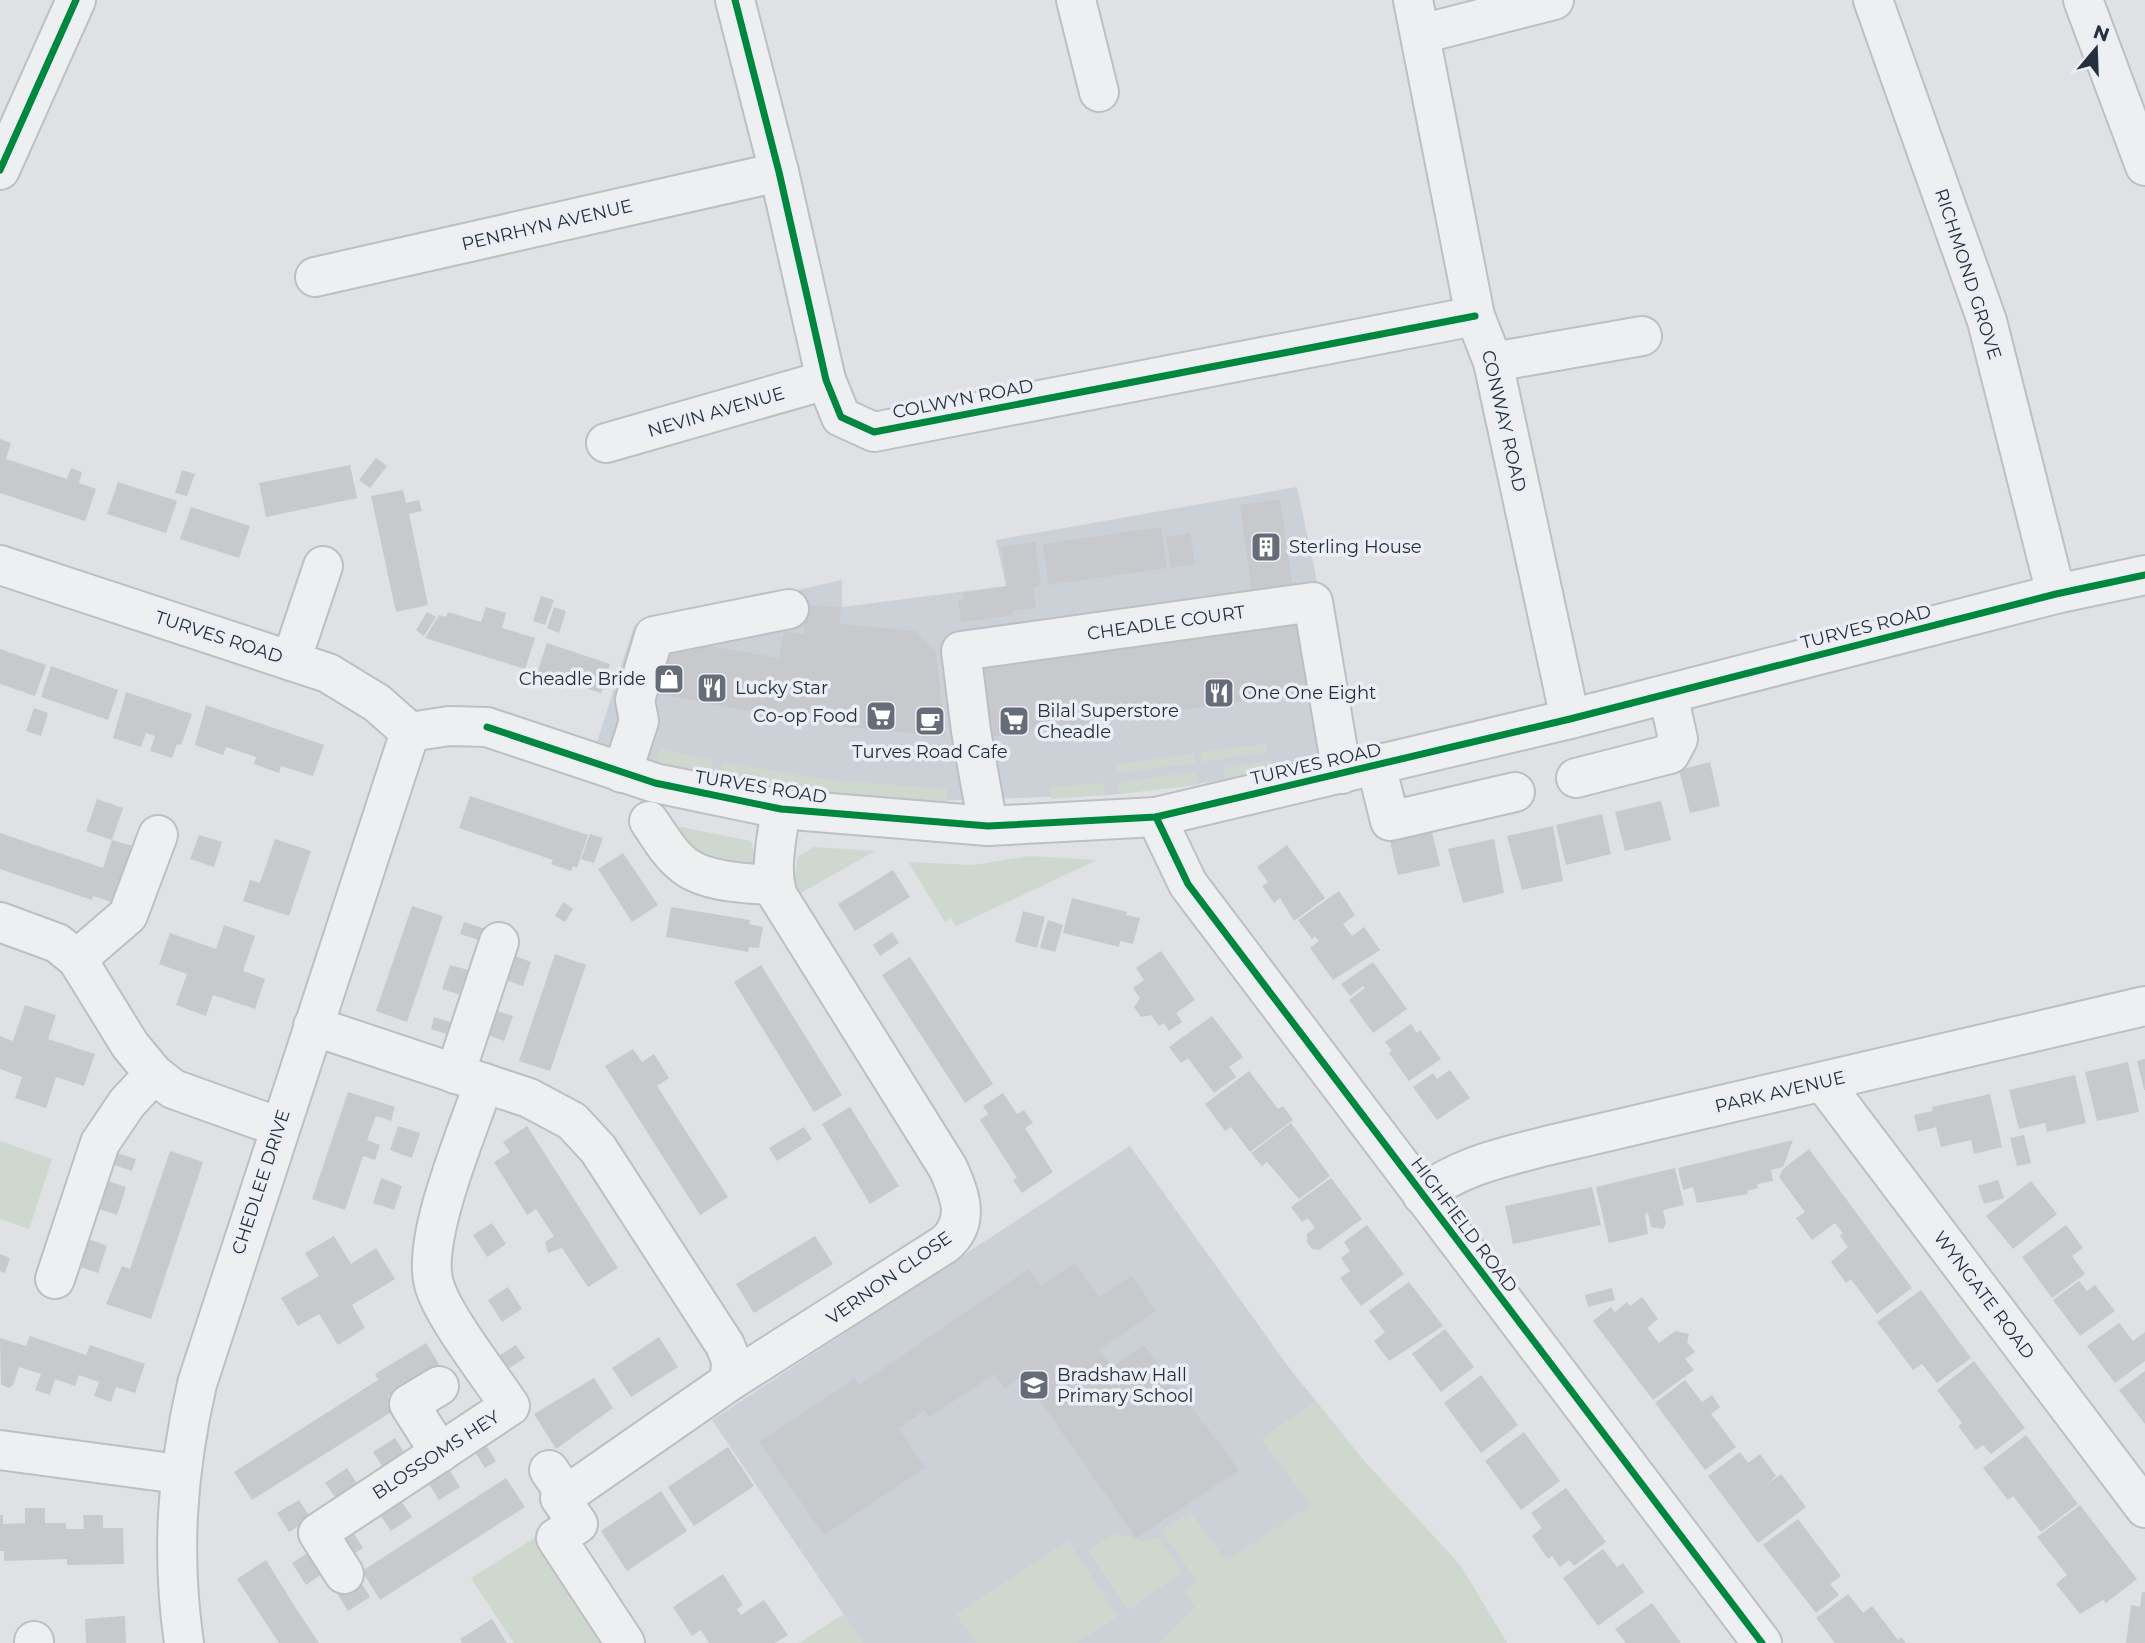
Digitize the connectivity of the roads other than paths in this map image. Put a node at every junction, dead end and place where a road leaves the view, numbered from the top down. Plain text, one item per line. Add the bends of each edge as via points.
1 (76, 0) edge
2 (734, 0) edge
3 (1076, 0) edge
4 (1554, 0) edge
5 (1873, 0) edge
6 (2083, 0) edge
7 (1417, 17) edge
8 (1099, 92) dead end
9 (2145, 166) edge
10 (0, 170) edge
11 (779, 172) junction
12 (315, 277) dead end
13 (1475, 316) junction
14 (1642, 336) dead end
15 (1493, 362) junction
16 (826, 380) junction
17 (606, 443) dead end
18 (0, 565) edge
19 (323, 566) dead end
20 (2145, 575) edge
21 (2056, 594) junction
22 (789, 608) dead end
23 (291, 661) junction
24 (1668, 694) junction
25 (1570, 719) junction
26 (410, 732) junction
27 (1359, 770) junction
28 (622, 773) junction
29 (1576, 778) dead end
30 (1515, 792) dead end
31 (781, 809) junction
32 (1157, 817) junction
33 (649, 821) dead end
34 (988, 826) junction
35 (158, 835) dead end
36 (774, 885) junction
37 (0, 922) edge
38 (499, 942) dead end
39 (77, 959) junction
40 (2145, 1006) edge
41 (313, 1026) junction
42 (154, 1074) junction
43 (469, 1079) junction
44 (1823, 1082) junction
45 (279, 1127) junction
46 (1422, 1195) junction
47 (55, 1279) dead end
48 (730, 1381) junction
49 (439, 1386) dead end
50 (0, 1450) edge
51 (439, 1453) junction
52 (179, 1474) junction
53 (2145, 1508) edge
54 (344, 1574) dead end
55 (184, 1643) edge
56 (625, 1643) edge
57 (1762, 1643) edge

1 - 10 street
2 - 11 street, COLWYN ROAD
3 - 8 street
4 - 7 street
5 - 21 street, RICHMOND GROVE via 1987,321
6 - 9 street
7 - 13 street, CONWAY ROAD
11 - 12 street, PENRHYN AVENUE
11 - 16 street, COLWYN ROAD
13 - 15 street, CONWAY ROAD
13 - 16 street, COLWYN ROAD via 874,432 841,417
14 - 15 street
15 - 25 street, CONWAY ROAD
16 - 17 street, NEVIN AVENUE
18 - 23 street, TURVES ROAD
19 - 23 street
20 - 21 street, TURVES ROAD
21 - 24 street, TURVES ROAD
22 - 28 street via 654,636 635,700 639,721
23 - 26 street, TURVES ROAD via 348,683
24 - 25 street, TURVES ROAD
24 - 29 street via 1678,738 1670,754
25 - 27 street, TURVES ROAD
26 - 28 street, TURVES ROAD via 486,727
26 - 41 street, CHEDLEE DRIVE
27 - 30 street via 1390,821
27 - 32 street, TURVES ROAD
27 - 34 street, CHEADLE COURT via 1313,602 961,651
28 - 31 street, TURVES ROAD via 710,797
31 - 34 street, TURVES ROAD
31 - 36 street
32 - 34 street, TURVES ROAD
32 - 46 street, HIGHFIELD ROAD via 1188,884
33 - 36 street via 674,857 689,869
35 - 39 street via 128,915
36 - 48 street, VERNON CLOSE via 783,907 948,1168 962,1206 961,1222 956,1235 945,1244
37 - 39 street via 57,943
38 - 43 street
39 - 42 street via 130,1045
40 - 44 street, PARK AVENUE
41 - 43 street
41 - 45 street, CHEDLEE DRIVE
42 - 45 street via 198,1100
42 - 47 street via 100,1143
43 - 48 street via 552,1108 572,1121 598,1149 725,1345 731,1360
43 - 51 street, BLOSSOMS HEY via 431,1266 444,1306 510,1406
44 - 46 street, PARK AVENUE via 1472,1166 1444,1178
44 - 53 street, WYNGATE ROAD
45 - 52 street, CHEDLEE DRIVE via 197,1384
46 - 57 street, HIGHFIELD ROAD
48 - 56 street, VERNON CLOSE via 556,1492 578,1524 555,1538
49 - 51 street via 409,1404
50 - 52 street
51 - 54 street, BLOSSOMS HEY via 318,1533
52 - 55 street, CHEDLEE DRIVE via 175,1534

